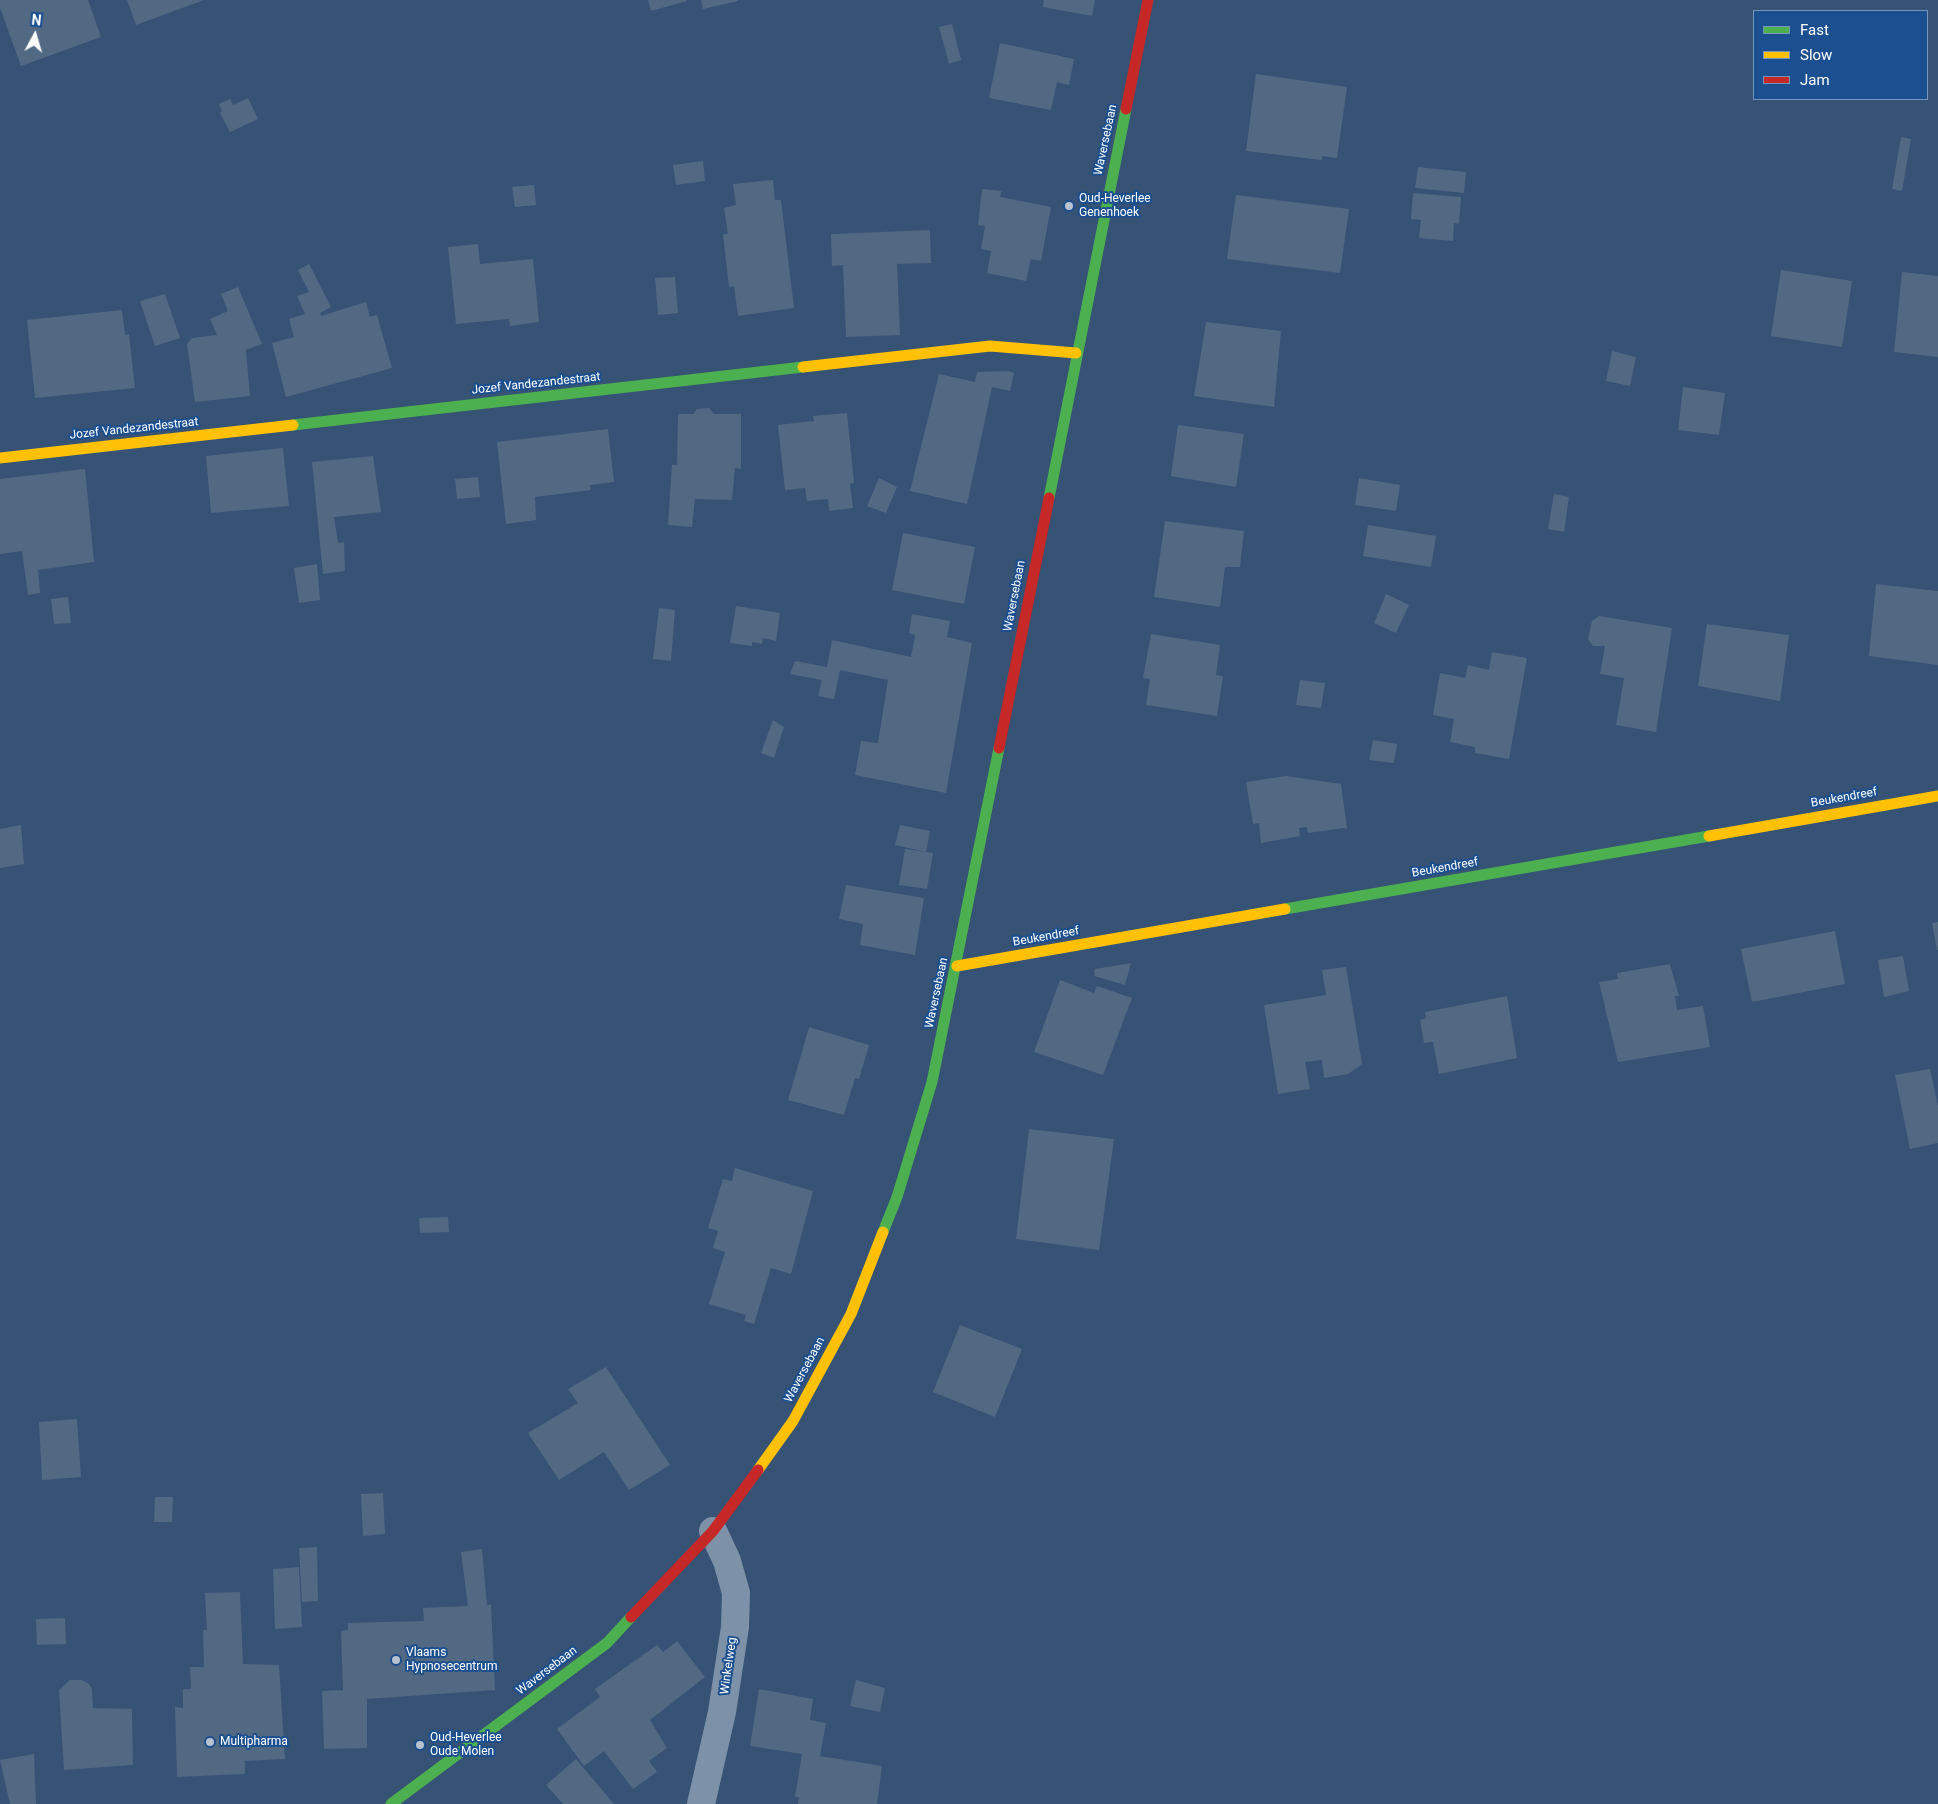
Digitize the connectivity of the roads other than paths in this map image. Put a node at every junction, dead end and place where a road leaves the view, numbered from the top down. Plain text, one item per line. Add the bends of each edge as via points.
1 (1148, 0) edge
2 (1076, 353) junction
3 (0, 458) edge
4 (1938, 796) edge
5 (957, 966) junction
6 (713, 1531) junction
7 (391, 1804) edge
8 (701, 1804) edge

1 - 2 street, Waversebaan
2 - 3 street, Jozef Vandezandestraat via 990,346
2 - 5 street, Waversebaan
4 - 5 street, Beukendreef
5 - 6 street, Waversebaan via 932,1082 897,1197 851,1314 793,1421
6 - 7 street, Waversebaan via 606,1643
6 - 8 street, Winkelweg via 736,1592 735,1627 722,1712

